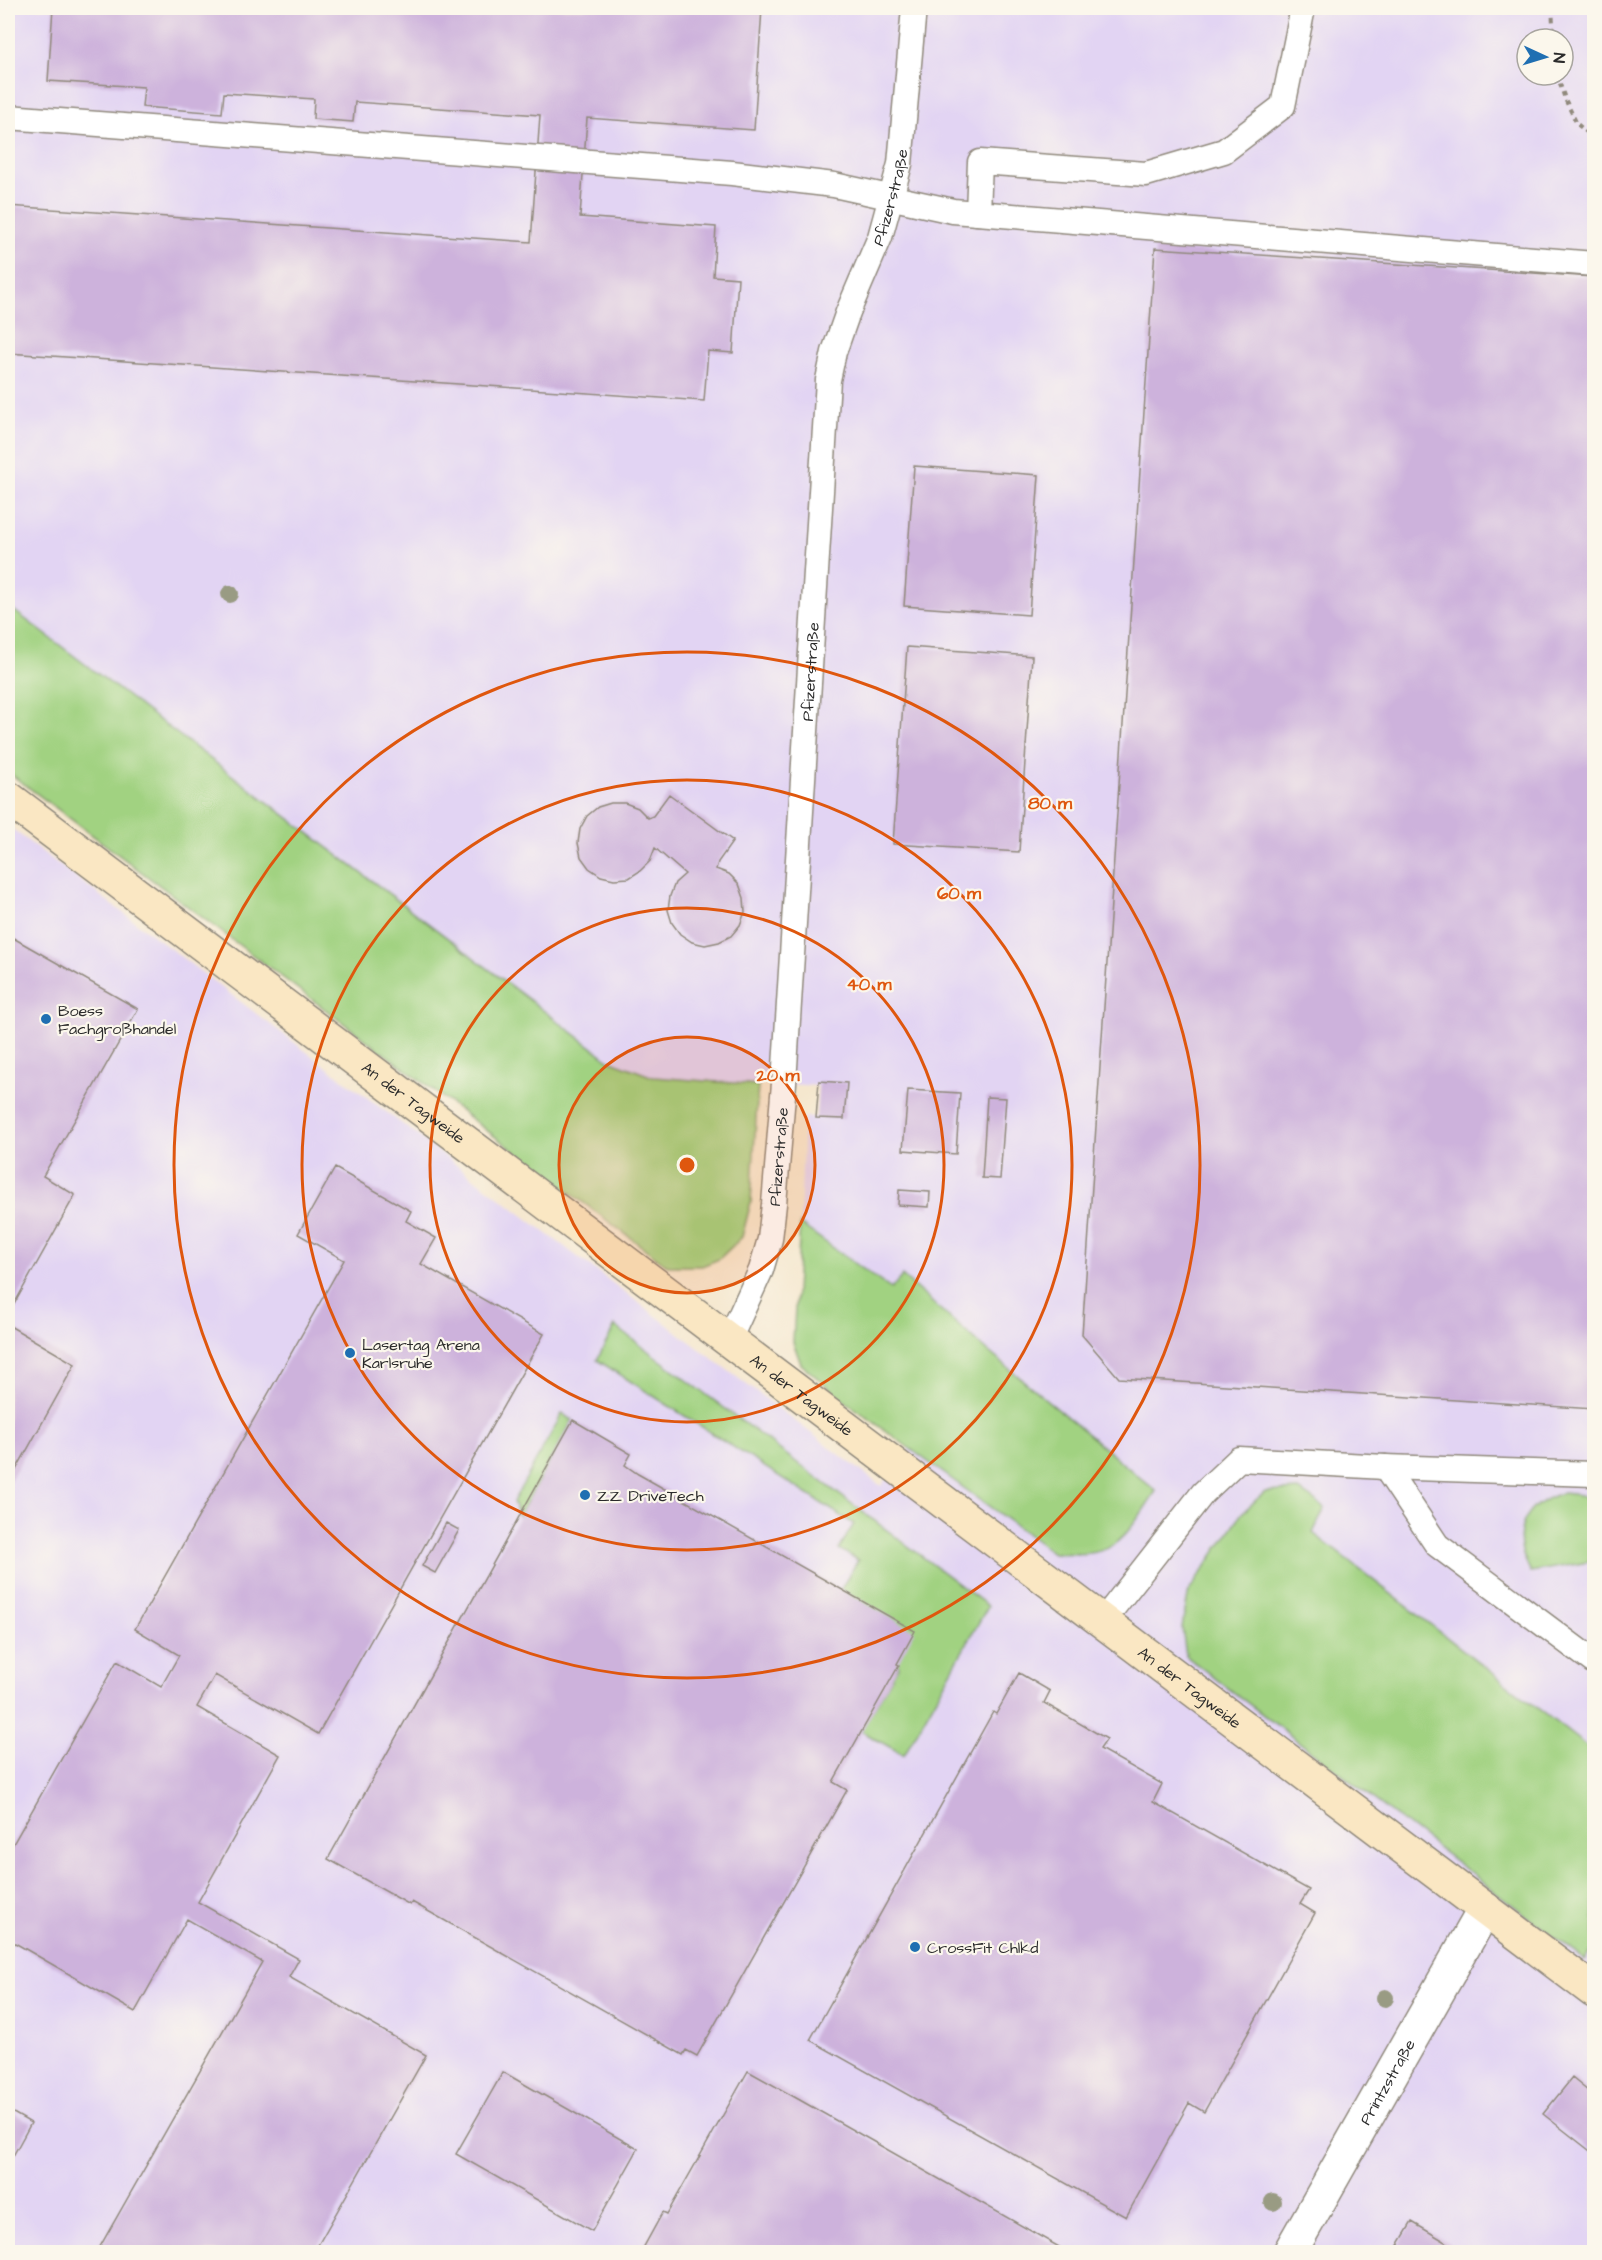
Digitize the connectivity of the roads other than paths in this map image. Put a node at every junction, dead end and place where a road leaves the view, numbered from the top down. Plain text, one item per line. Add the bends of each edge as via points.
1 (914, 8) edge
2 (1303, 8) edge
3 (8, 117) edge
4 (891, 197) junction
5 (978, 213) junction
6 (1594, 264) edge
7 (8, 798) edge
8 (729, 1340) junction
9 (1385, 1467) junction
10 (1594, 1474) edge
11 (1102, 1622) junction
12 (1594, 1662) edge
13 (1485, 1909) junction
14 (1594, 1991) edge
15 (1290, 2253) edge

1 - 4 lane, Pfizerstraße via 902,153
2 - 5 lane via 1282,106 1224,151 1146,174 980,162
3 - 4 lane via 732,173 834,185
4 - 5 lane
4 - 8 lane, Pfizerstraße via 880,237 834,352 828,380 774,1204 761,1270
5 - 6 lane
7 - 8 main road, An der Tagweide
8 - 11 main road, An der Tagweide
9 - 10 lane
9 - 11 lane via 1239,1459 1203,1493
9 - 12 lane via 1437,1545
11 - 13 main road, An der Tagweide
13 - 14 main road, An der Tagweide
13 - 15 street, Printzstraße

